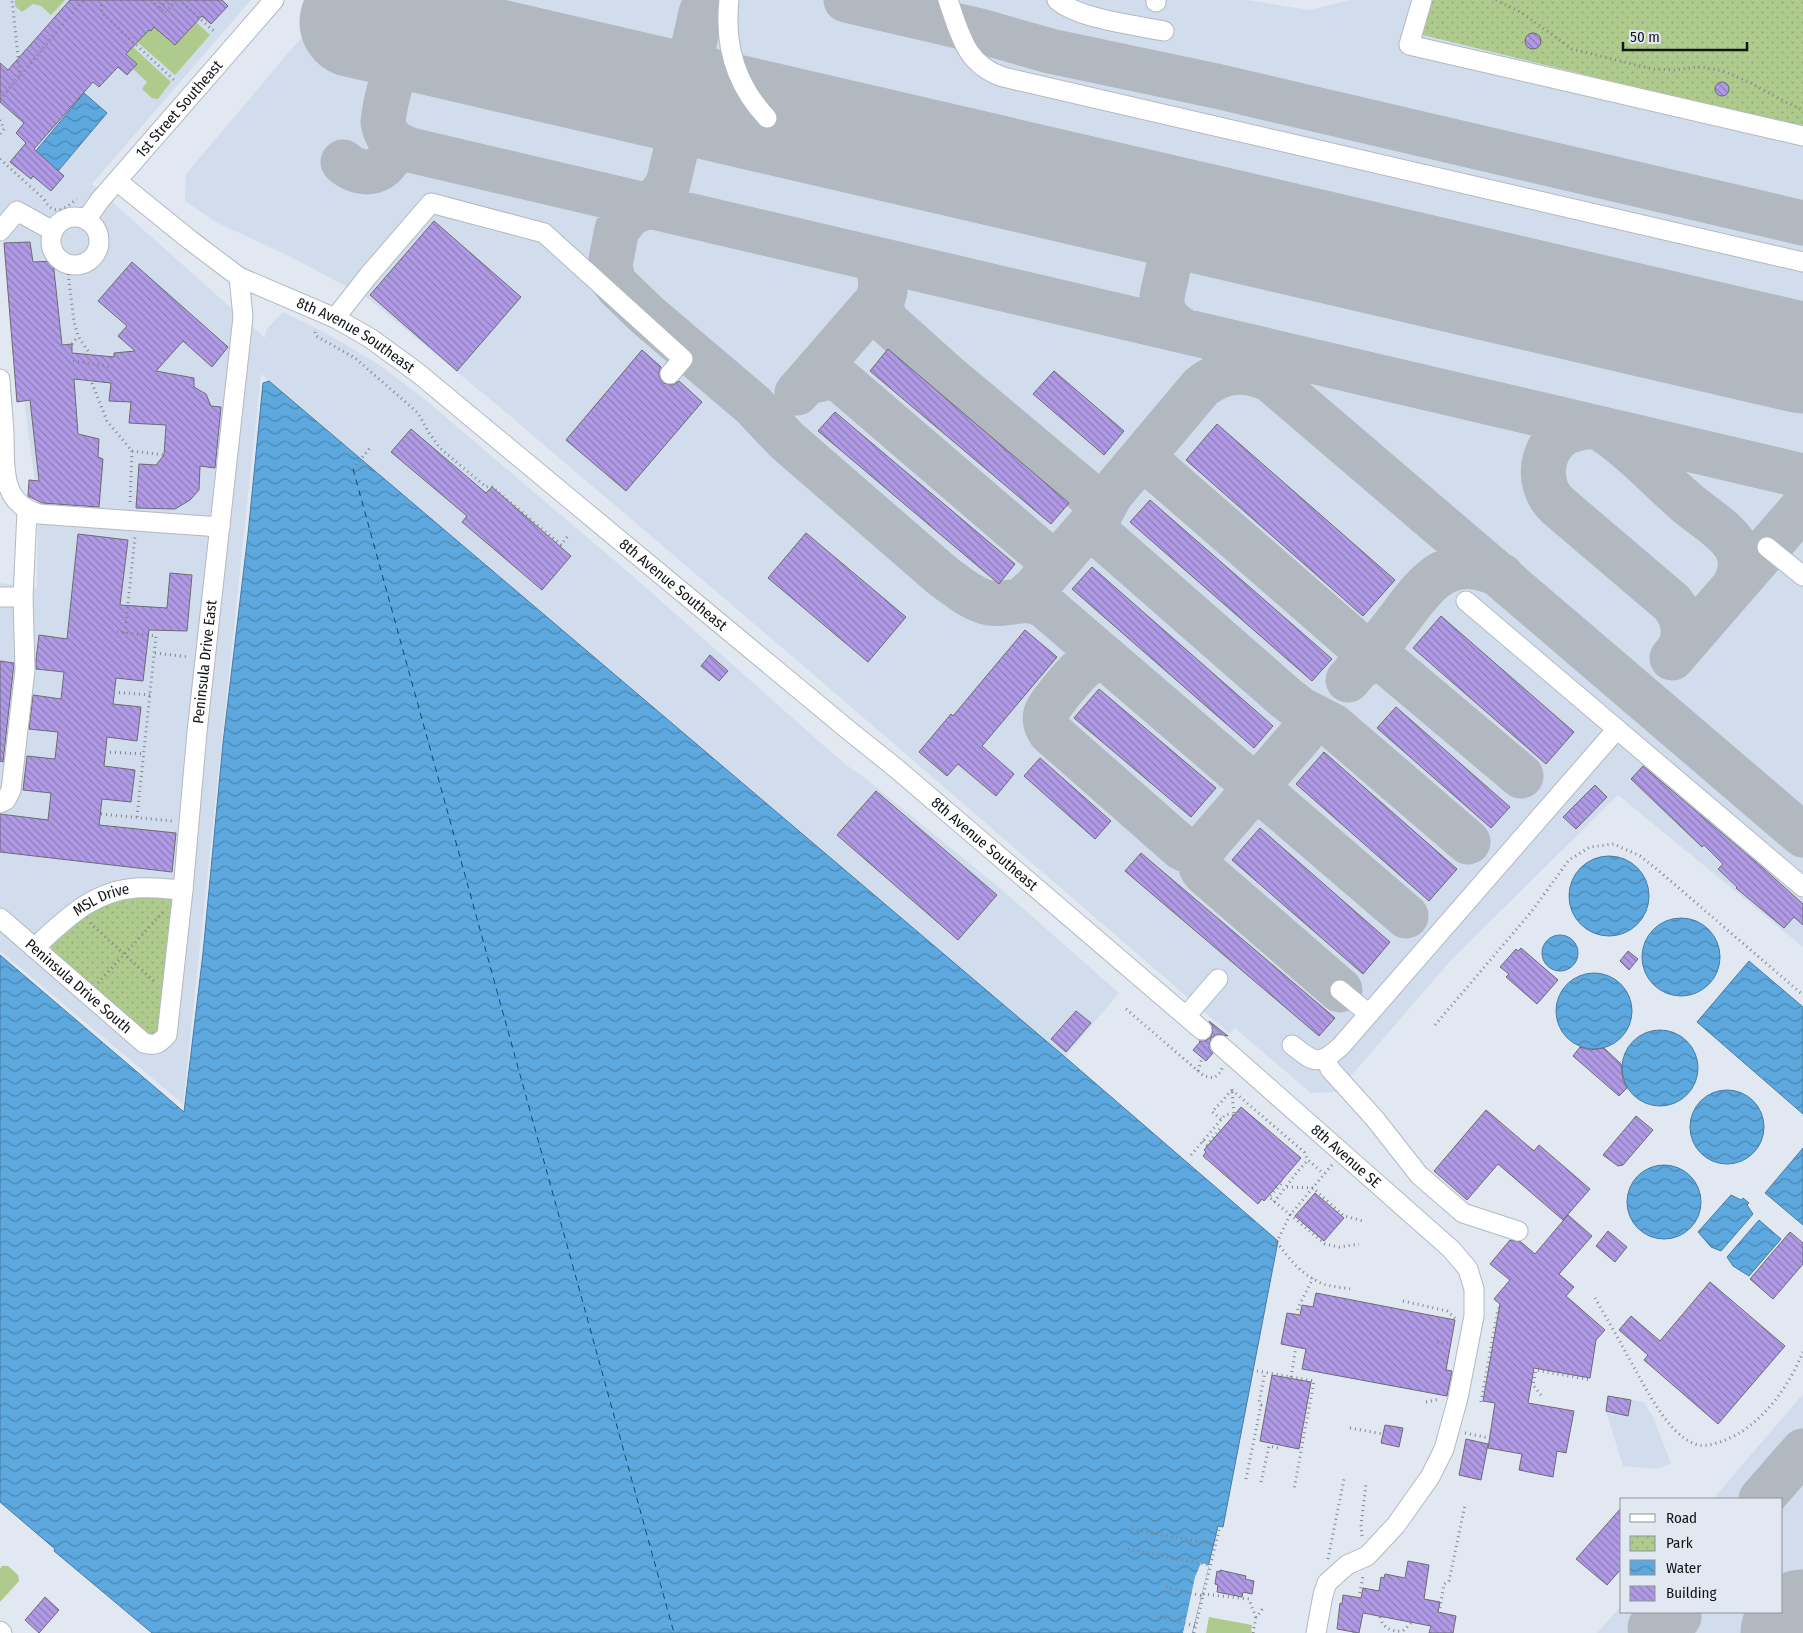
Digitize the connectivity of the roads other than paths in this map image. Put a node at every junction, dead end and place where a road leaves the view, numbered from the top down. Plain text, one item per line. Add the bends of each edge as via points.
1 (274, 0) edge
2 (730, 0) edge
3 (948, 0) edge
4 (1057, 0) edge
5 (1422, 0) edge
6 (1164, 31) dead end
7 (767, 118) dead end
8 (1803, 136) edge
9 (117, 181) junction
10 (86, 220) junction
11 (0, 231) edge
12 (53, 231) junction
13 (1803, 262) edge
14 (239, 277) junction
15 (335, 318) junction
16 (670, 374) dead end
17 (0, 379) edge
18 (27, 511) junction
19 (220, 527) junction
20 (1767, 548) dead end
21 (1803, 576) edge
22 (0, 597) edge
23 (23, 597) junction
24 (1466, 601) dead end
25 (1617, 729) junction
26 (0, 803) edge
27 (1803, 887) edge
28 (183, 890) junction
29 (0, 918) edge
30 (34, 948) junction
31 (1218, 979) dead end
32 (1340, 990) dead end
33 (1369, 1014) junction
34 (1186, 1016) junction
35 (1202, 1030) dead end
36 (160, 1043) joint
37 (1292, 1044) dead end
38 (1220, 1054) road end
39 (1326, 1058) junction
40 (1518, 1231) dead end
41 (1316, 1633) edge

1 - 9 street, 1st Street Southeast
2 - 7 street via 732,62 757,108
3 - 13 street via 966,48 977,63 1003,77
4 - 6 street via 1081,13
5 - 8 street via 1409,45
9 - 10 street, 1st Street Southeast
9 - 14 street, 8th Avenue Southeast
10 - 12 street via 71,217
10 - 12 street via 97,231 98,247 90,260 83,264 67,264 54,254
11 - 12 street via 17,211
14 - 15 street, 8th Avenue Southeast
14 - 19 street, Peninsula Drive East via 242,317
15 - 16 street via 431,203 544,234 683,360
15 - 34 street, 8th Avenue Southeast via 370,338 418,373 897,768
17 - 18 street via 4,473 17,503
18 - 19 street
18 - 23 street
19 - 28 street, Peninsula Drive East
20 - 21 street
22 - 23 street
23 - 26 street via 25,670 11,790 6,800
24 - 25 street
25 - 27 street
25 - 33 street
28 - 30 street, MSL Drive via 137,888 93,899
28 - 36 street, Peninsula Drive East via 167,1035
29 - 30 street, Peninsula Drive South
30 - 36 street, Peninsula Drive South via 144,1043
31 - 34 street
32 - 33 street
33 - 39 street
34 - 35 street, 8th Avenue Southeast
37 - 39 street via 1309,1058 1320,1061
38 - 41 street, 8th Avenue SE via 1342,1153 1451,1249 1468,1269 1474,1289 1474,1316 1444,1449 1430,1477 1396,1525 1367,1556 1347,1565 1327,1583
39 - 40 street via 1330,1069 1419,1175 1463,1213

